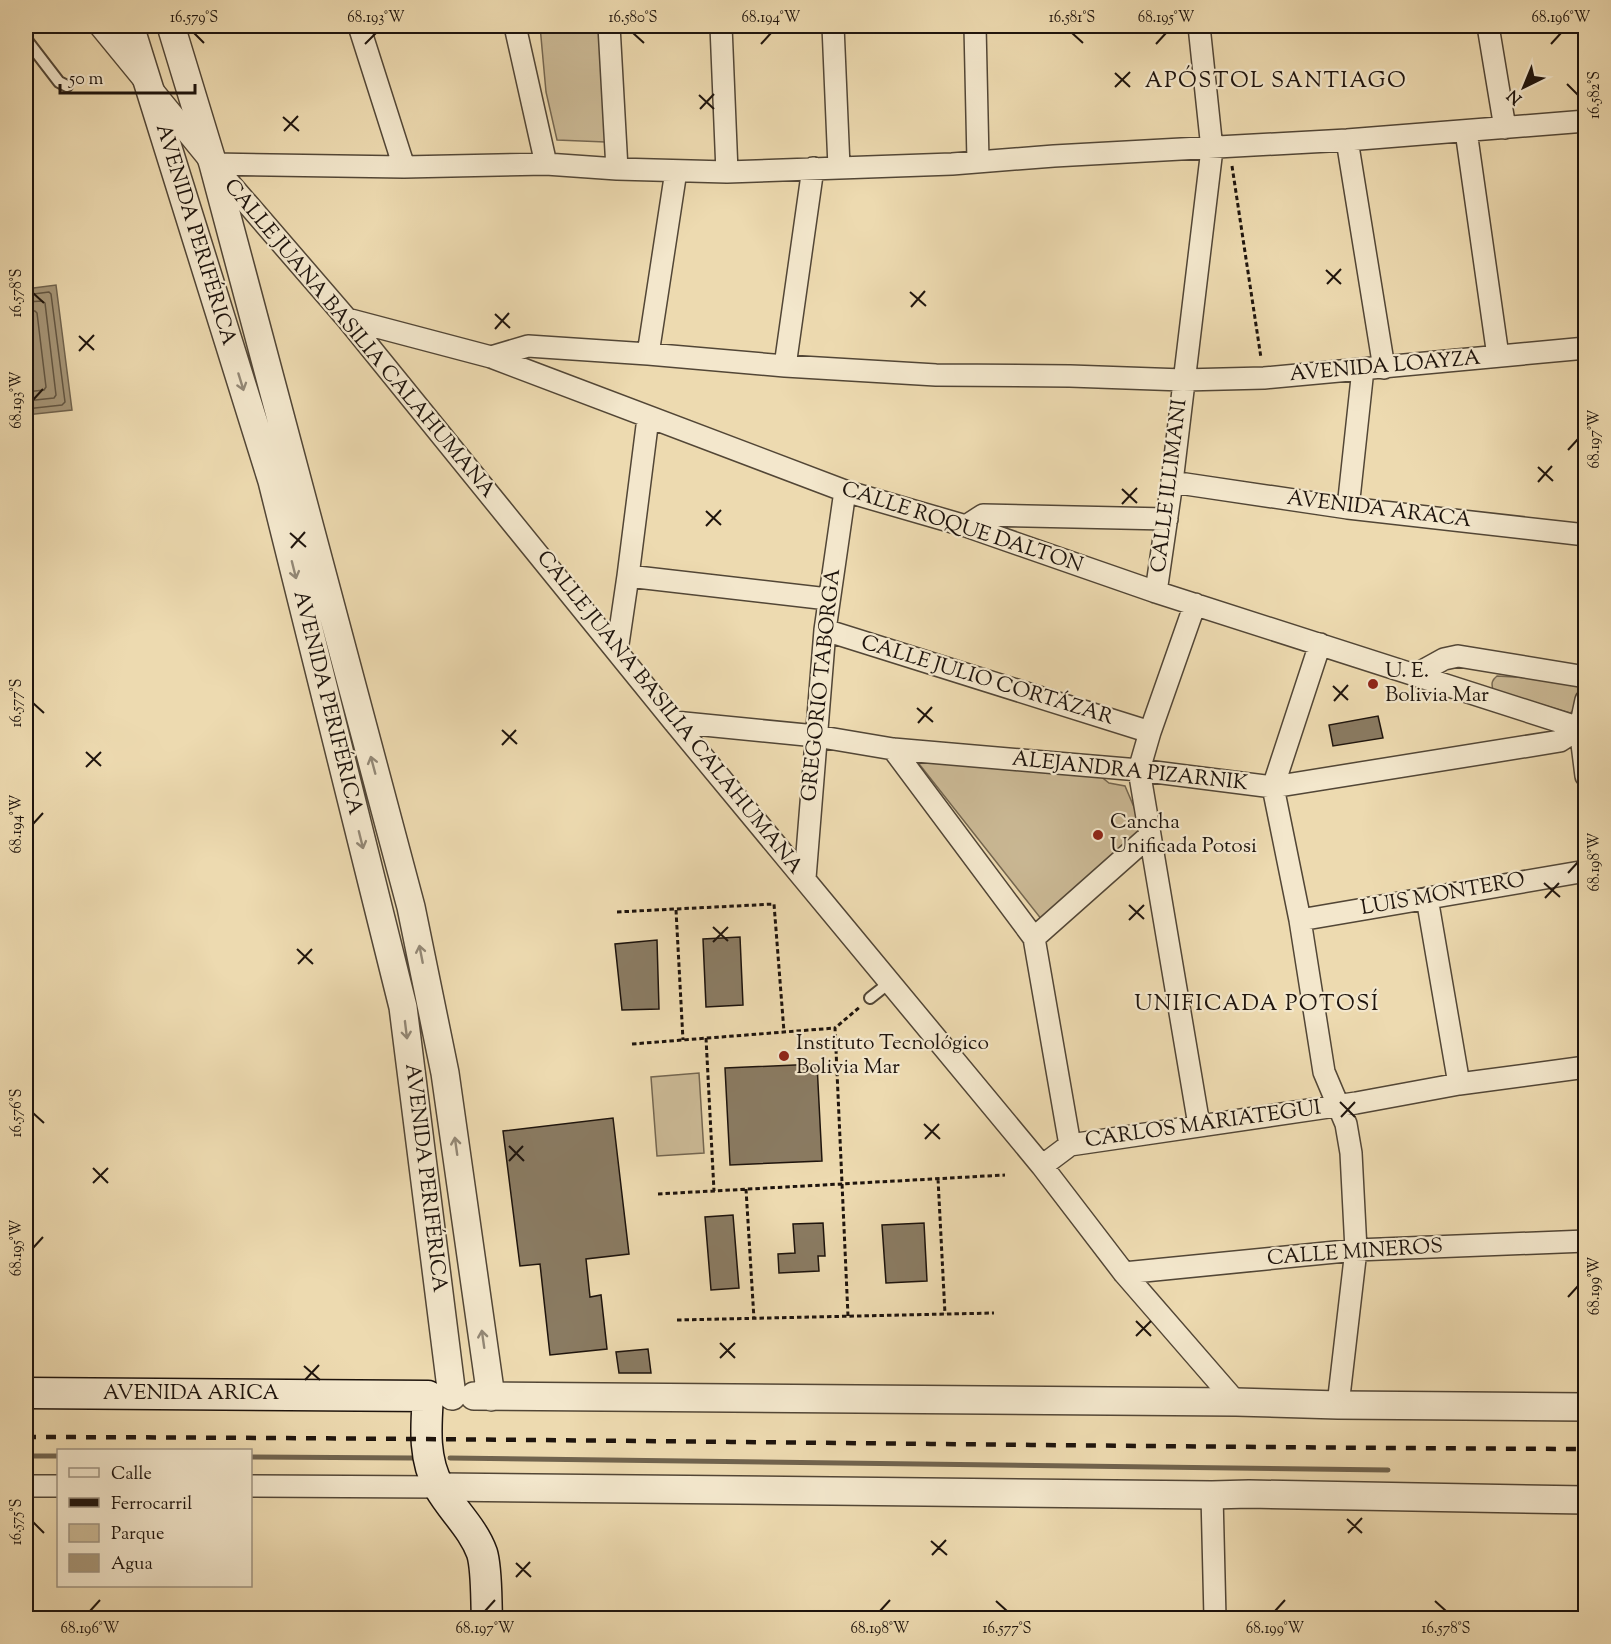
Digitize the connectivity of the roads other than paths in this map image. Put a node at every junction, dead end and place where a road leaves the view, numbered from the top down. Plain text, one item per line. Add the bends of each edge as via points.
1 (100, 26) edge
2 (130, 26) edge
3 (171, 26) edge
4 (359, 26) edge
5 (515, 26) edge
6 (609, 26) edge
7 (721, 26) edge
8 (833, 26) edge
9 (975, 26) edge
10 (1199, 26) edge
11 (1488, 26) edge
12 (26, 39) edge
13 (148, 85) junction
14 (67, 86) dead end
15 (1586, 121) edge
16 (1505, 128) junction
17 (1466, 131) junction
18 (1347, 140) junction
19 (1221, 148) junction
20 (978, 161) junction
21 (213, 164) junction
22 (546, 164) junction
23 (404, 167) junction
24 (839, 167) junction
25 (813, 168) junction
26 (617, 169) junction
27 (676, 171) junction
28 (727, 172) junction
29 (347, 319) junction
30 (1586, 348) edge
31 (648, 354) junction
32 (1498, 356) junction
33 (491, 357) junction
34 (785, 366) junction
35 (1374, 368) junction
36 (1183, 380) junction
37 (648, 418) junction
38 (1172, 482) junction
39 (845, 491) junction
40 (1348, 508) junction
41 (1167, 519) junction
42 (966, 526) junction
43 (1586, 535) edge
44 (628, 576) junction
45 (1156, 592) junction
46 (828, 599) junction
47 (1195, 604) junction
48 (825, 630) junction
49 (1320, 644) junction
50 (617, 651) junction
51 (1414, 675) junction
52 (1586, 676) edge
53 (1586, 700) edge
54 (674, 722) junction
55 (1583, 729) edge
56 (1150, 732) junction
57 (816, 735) junction
58 (893, 749) junction
59 (1139, 770) junction
60 (1586, 776) edge
61 (1273, 787) junction
62 (1149, 836) junction
63 (1586, 871) edge
64 (805, 878) junction
65 (1427, 898) junction
66 (1300, 920) junction
67 (1034, 938) junction
68 (888, 983) junction
69 (870, 998) road end
70 (1586, 1067) edge
71 (1459, 1084) junction
72 (1337, 1106) junction
73 (1199, 1125) junction
74 (1070, 1145) junction
75 (1042, 1166) junction
76 (1586, 1241) edge
77 (1356, 1250) junction
78 (1124, 1273) junction
79 (26, 1393) edge
80 (440, 1396) junction
81 (491, 1396) junction
82 (1236, 1402) junction
83 (1338, 1406) junction
84 (1586, 1407) edge
85 (26, 1486) edge
86 (57, 1486) edge
87 (252, 1486) edge
88 (439, 1487) junction
89 (1212, 1495) junction
90 (1586, 1500) edge
91 (488, 1618) edge
92 (1215, 1618) edge

1 - 13 street, CALLE JUANA BASILIA CALAHUMANA
2 - 13 street, AVENIDA PERIFÉRICA
3 - 21 street, AVENIDA PERIFÉRICA
4 - 23 street
5 - 22 street
6 - 26 street
7 - 28 street
8 - 24 street
9 - 20 street
10 - 19 street, CALLE ILLIMANI
11 - 16 street
12 - 14 lane via 59,82
13 - 21 street, CALLE JUANA BASILIA CALAHUMANA
13 -> 80 street, AVENIDA PERIFÉRICA via 272,481 403,1007
15 - 16 street
16 - 17 street
17 - 18 street
17 - 32 street
18 - 19 street
18 - 35 street
19 - 20 street
19 - 36 street, CALLE ILLIMANI
20 - 24 street
21 - 23 street
21 - 29 street, CALLE JUANA BASILIA CALAHUMANA
81 -> 21 street, AVENIDA PERIFÉRICA via 445,1073 411,907
22 - 23 street
22 - 26 street
24 - 25 street
25 - 28 street
25 - 34 street
26 - 27 street
27 - 28 street
27 - 31 street
29 - 33 street, CALLE ROQUE DALTON
29 - 50 street, CALLE JUANA BASILIA CALAHUMANA
30 - 32 street, AVENIDA LOAYZA
31 - 33 street, AVENIDA LOAYZA via 528,346
31 - 34 street, AVENIDA LOAYZA
32 - 35 street, AVENIDA LOAYZA
33 - 37 street, CALLE ROQUE DALTON
34 - 36 street, AVENIDA LOAYZA via 936,375
35 - 36 street, AVENIDA LOAYZA via 1264,378
35 - 40 street
36 - 38 street, CALLE ILLIMANI
37 - 39 street, CALLE ROQUE DALTON
37 - 44 street
38 - 40 street, AVENIDA ARACA
38 - 41 street, CALLE ILLIMANI
39 - 42 street, CALLE ROQUE DALTON
39 - 46 street, GREGORIO TABORGA
40 - 43 street, AVENIDA ARACA
41 - 42 street via 983,515
41 - 45 street, CALLE ILLIMANI
42 - 45 street, CALLE ROQUE DALTON
44 - 46 street
44 - 50 street
45 - 47 street, CALLE ROQUE DALTON
46 - 48 street, GREGORIO TABORGA
47 - 49 street, CALLE ROQUE DALTON
47 - 56 street
48 - 56 street, CALLE JULIO CORTÁZAR
48 - 57 street, GREGORIO TABORGA
49 - 51 street, CALLE ROQUE DALTON
49 - 61 street
50 - 54 street, CALLE JUANA BASILIA CALAHUMANA
51 - 52 street via 1458,656
51 - 55 street, CALLE ROQUE DALTON
53 - 55 street
54 - 57 street, ALEJANDRA PIZARNIK
54 - 64 street, CALLE JUANA BASILIA CALAHUMANA
55 - 60 street
55 - 61 street, ALEJANDRA PIZARNIK via 1560,741
56 - 59 street
57 - 58 street, ALEJANDRA PIZARNIK
57 - 64 street, GREGORIO TABORGA
58 - 59 street, ALEJANDRA PIZARNIK
58 - 67 street
59 - 61 street, ALEJANDRA PIZARNIK
59 - 62 street
61 - 66 street
62 - 67 street
62 - 73 street
63 - 65 street, LUIS MONTERO
64 - 68 street, CALLE JUANA BASILIA CALAHUMANA
65 - 66 street, LUIS MONTERO
65 - 71 street
66 - 72 street via 1324,1072
67 - 74 street
68 - 69 lane
68 - 75 street, CALLE JUANA BASILIA CALAHUMANA
70 - 71 street, CARLOS MARIATEGUI
71 - 72 street, CARLOS MARIATEGUI
72 - 73 street, CARLOS MARIATEGUI
72 - 77 street via 1346,1124 1351,1153
73 - 74 street, CARLOS MARIATEGUI
74 - 75 street, CARLOS MARIATEGUI
75 - 78 street, CALLE JUANA BASILIA CALAHUMANA
76 - 77 street, CALLE MINEROS
77 - 78 street, CALLE MINEROS
77 - 83 street
78 - 82 street, CALLE JUANA BASILIA CALAHUMANA
79 - 80 main road, AVENIDA ARICA
80 - 81 street
80 - 88 main road, AVENIDA PERIFÉRICA via 425,1438
81 - 82 street
82 - 83 street
83 - 84 street
85 - 86 street
87 - 88 street
88 - 89 street
88 - 91 main road, AVENIDA PERIFÉRICA via 483,1555
89 - 90 street
89 - 92 street

